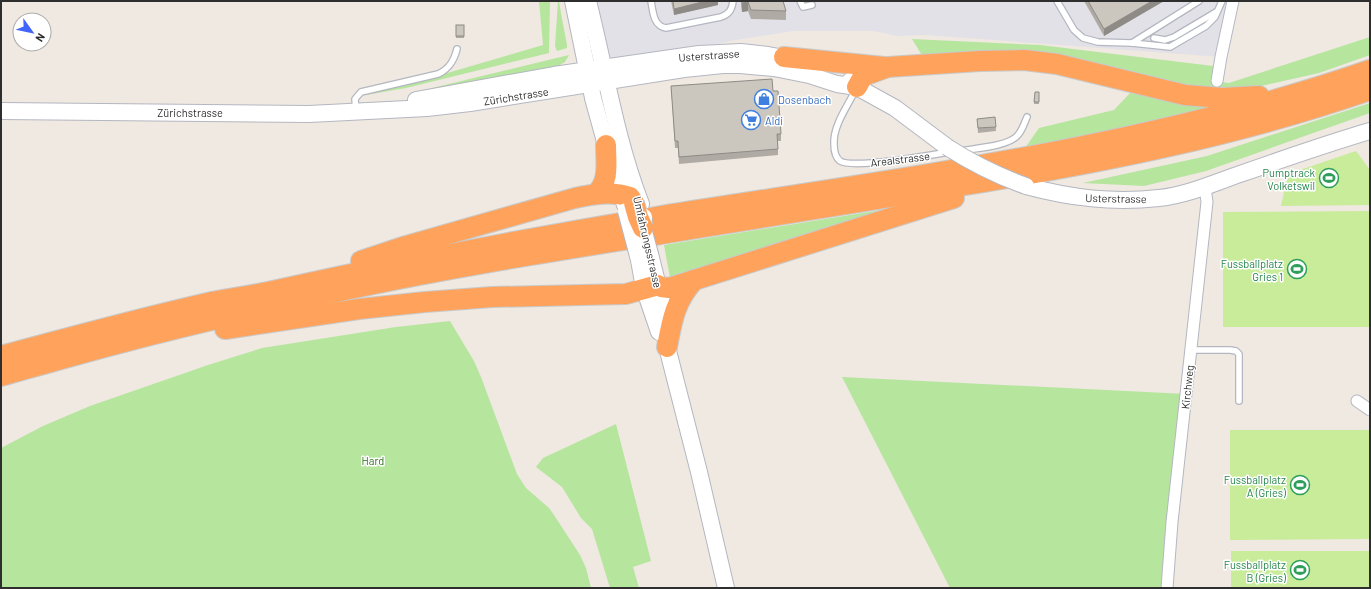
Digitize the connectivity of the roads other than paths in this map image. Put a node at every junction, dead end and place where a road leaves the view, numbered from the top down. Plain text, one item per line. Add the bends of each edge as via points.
1 (573, 1) edge
2 (588, 1) edge
3 (651, 1) edge
4 (733, 1) edge
5 (800, 1) edge
6 (1057, 1) edge
7 (1199, 1) edge
8 (1222, 1) edge
9 (1233, 1) edge
10 (812, 5) dead end
11 (1218, 11) junction
12 (1154, 38) dead end
13 (1132, 43) junction
14 (457, 49) dead end
15 (784, 58) junction
16 (888, 67) junction
17 (1370, 70) edge
18 (596, 76) junction
19 (1217, 81) dead end
20 (857, 87) junction
21 (1370, 90) edge
22 (1296, 94) junction
23 (1, 111) edge
24 (356, 111) junction
25 (1027, 118) dead end
26 (1370, 131) edge
27 (606, 145) junction
28 (1033, 174) junction
29 (1205, 187) junction
30 (596, 194) junction
31 (631, 203) junction
32 (643, 228) joint
33 (645, 257) junction
34 (694, 280) junction
35 (651, 286) junction
36 (260, 294) junction
37 (115, 344) junction
38 (667, 347) junction
39 (1190, 350) junction
40 (1, 356) edge
41 (1, 376) edge
42 (1239, 401) dead end
43 (1357, 401) dead end
44 (1370, 410) edge
45 (726, 588) edge
46 (1167, 588) edge

1 - 18 main road
2 - 18 main road
3 - 4 lane via 656,23 666,28 727,14
5 - 10 lane via 804,7
6 - 13 lane via 1074,30 1083,38 1098,42
7 - 13 lane
8 - 11 lane
9 - 19 street
11 - 12 lane via 1174,37 1165,40
11 - 13 lane via 1206,26 1170,47
14 - 24 lane via 453,62 438,74 361,92 355,100
15 - 16 highway
15 - 18 main road, Usterstrasse via 745,52 699,54
15 - 20 main road, Usterstrasse via 842,75
16 - 20 highway via 866,75
16 - 22 highway via 980,61 1034,61 1197,97
17 - 22 highway
18 - 20 main road, Usterstrasse via 740,65 788,70
18 - 24 main road, Zürichstrasse via 470,103
18 - 27 main road, Umfahrungsstrasse
18 - 31 main road, Umfahrungsstrasse via 633,184
20 - 25 lane, Arealstrasse via 834,136 834,152 837,158 845,163 908,158 998,144 1016,137
20 - 29 main road, Usterstrasse, bridge via 895,108 947,148 980,167 1026,186 1100,200 1159,198
21 - 28 highway via 1313,109 1228,132
22 - 36 highway via 1169,128 985,165 495,245
23 - 24 main road, Zürichstrasse via 308,114
26 - 29 main road, Usterstrasse via 1331,142
27 - 30 highway via 605,181
27 - 31 main road, Umfahrungsstrasse
28 - 34 highway
28 - 37 highway via 418,275 324,294
29 - 39 street, Kirchweg via 1208,202
30 - 31 highway
30 - 36 highway via 406,246
31 - 32 highway, bridge
31 - 33 main road, Umfahrungsstrasse, bridge
32 - 33 main road, Umfahrungsstrasse, bridge
33 - 35 main road, Umfahrungsstrasse
34 - 35 highway via 669,288
34 - 38 highway via 676,306
35 - 37 highway via 626,294 492,297 366,308
35 - 38 main road, Umfahrungsstrasse via 656,326
36 - 40 highway via 198,306
37 - 41 highway
38 - 45 main road, Umfahrungsstrasse
39 - 42 lane via 1230,350 1239,354
39 - 46 street, Kirchweg
43 - 44 street

